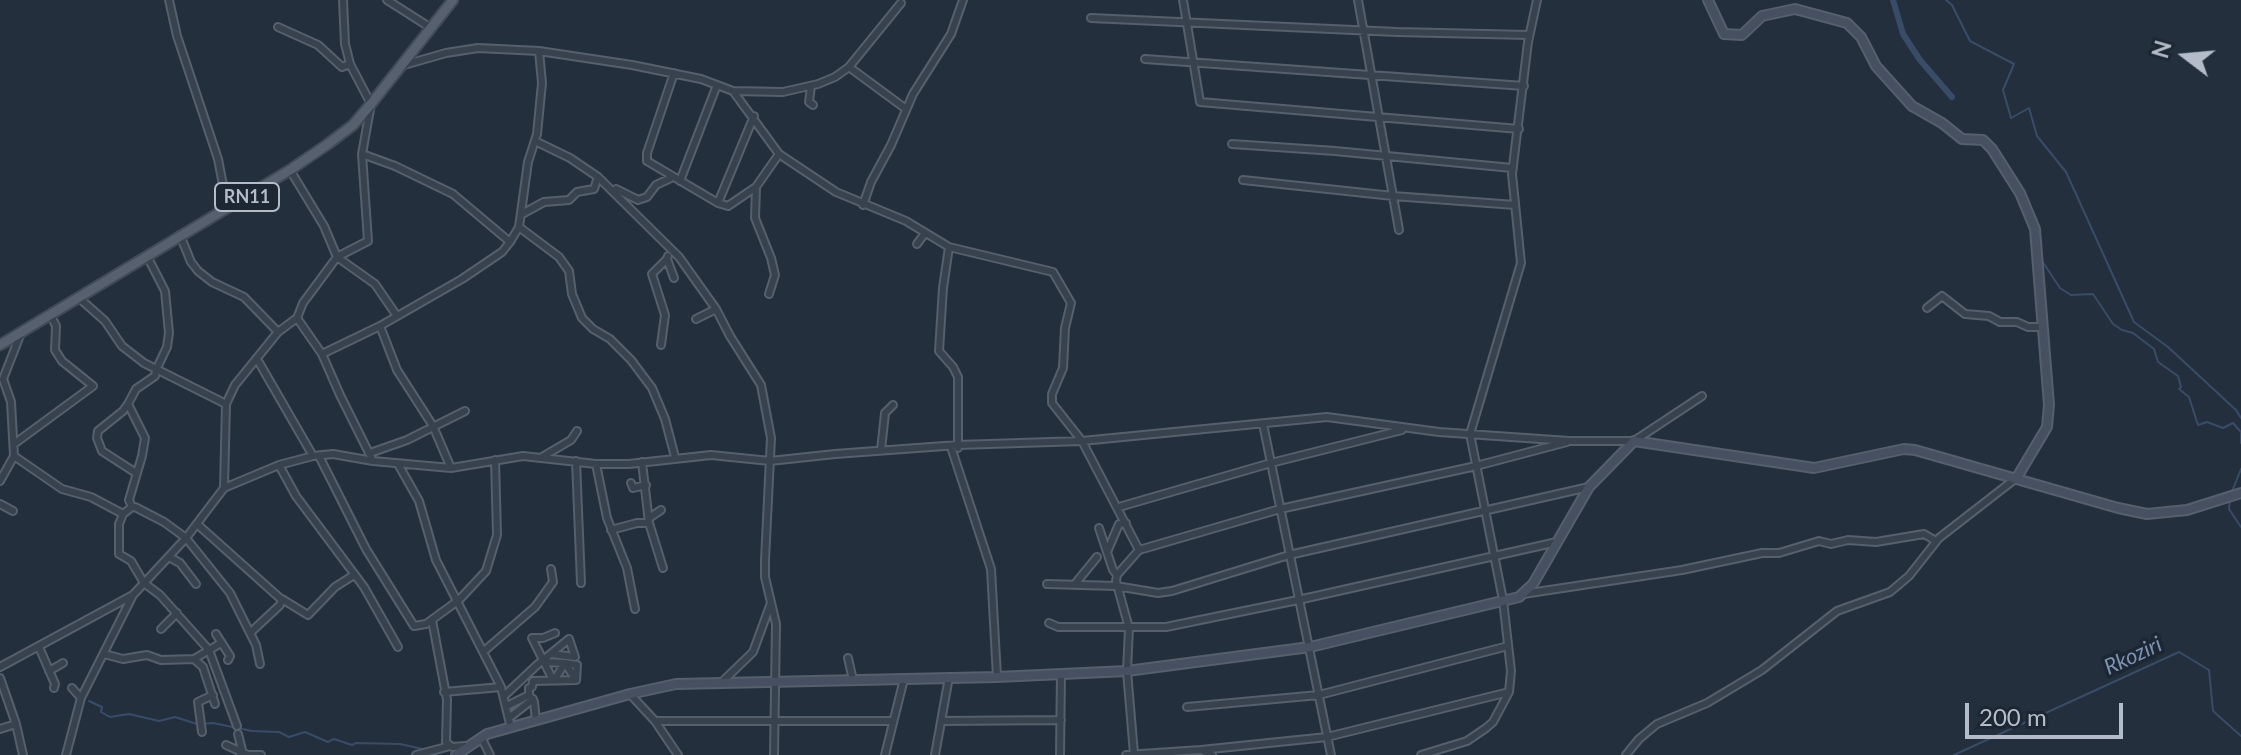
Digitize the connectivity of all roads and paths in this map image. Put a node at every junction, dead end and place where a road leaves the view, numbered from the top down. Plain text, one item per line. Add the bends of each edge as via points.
1 (169, 0) edge
2 (343, 0) edge
3 (387, 0) edge
4 (453, 0) edge
5 (963, 0) edge
6 (1183, 0) edge
7 (1358, 0) edge
8 (1537, 0) edge
9 (1708, 0) edge
10 (901, 3) dead end
11 (1091, 18) dead end
12 (1187, 24) junction
13 (278, 27) dead end
14 (432, 28) junction
15 (1363, 29) junction
16 (1529, 35) junction
17 (539, 51) junction
18 (1145, 59) dead end
19 (1193, 62) junction
20 (350, 64) junction
21 (404, 65) junction
22 (849, 67) junction
23 (674, 73) junction
24 (1371, 74) junction
25 (717, 85) junction
26 (811, 86) junction
27 (1524, 86) junction
28 (733, 91) junction
29 (371, 104) junction
30 (813, 105) dead end
31 (906, 109) junction
32 (754, 116) junction
33 (1379, 118) junction
34 (1519, 129) junction
35 (535, 141) junction
36 (1232, 144) dead end
37 (362, 154) junction
38 (779, 154) junction
39 (1385, 157) junction
40 (1512, 168) junction
41 (290, 170) junction
42 (598, 177) junction
43 (676, 179) junction
44 (1243, 180) dead end
45 (756, 187) junction
46 (1393, 196) junction
47 (718, 203) junction
48 (863, 205) junction
49 (1515, 205) junction
50 (222, 212) junction
51 (522, 214) junction
52 (519, 227) junction
53 (1399, 230) dead end
54 (925, 233) junction
55 (180, 235) junction
56 (510, 242) junction
57 (917, 244) dead end
58 (949, 247) junction
59 (671, 249) junction
60 (147, 256) junction
61 (337, 257) junction
62 (667, 259) junction
63 (674, 278) dead end
64 (769, 294) dead end
65 (78, 297) junction
66 (1927, 308) dead end
67 (716, 309) junction
68 (50, 314) junction
69 (397, 316) junction
70 (297, 318) junction
71 (696, 319) dead end
72 (380, 326) junction
73 (2043, 327) junction
74 (278, 332) junction
75 (21, 333) junction
76 (0, 345) edge
77 (661, 345) dead end
78 (322, 354) junction
79 (257, 359) junction
80 (156, 370) junction
81 (1702, 396) dead end
82 (128, 404) junction
83 (226, 404) junction
84 (893, 405) dead end
85 (465, 411) dead end
86 (656, 420) dead end
87 (666, 423) junction
88 (1263, 424) junction
89 (433, 426) junction
90 (1406, 429) junction
91 (577, 431) dead end
92 (1470, 434) junction
93 (1082, 441) junction
94 (1569, 441) junction
95 (1634, 441) junction
96 (14, 444) junction
97 (956, 447) junction
98 (881, 450) junction
99 (370, 453) junction
100 (14, 456) junction
101 (316, 456) junction
102 (542, 457) junction
103 (675, 457) junction
104 (495, 460) junction
105 (373, 461) junction
106 (576, 461) junction
107 (770, 461) junction
108 (642, 462) junction
109 (1271, 463) junction
110 (398, 464) junction
111 (596, 464) junction
112 (279, 465) junction
113 (1476, 466) junction
114 (451, 468) junction
115 (136, 473) junction
116 (2016, 479) junction
117 (0, 481) edge
118 (631, 483) dead end
119 (646, 485) junction
120 (1589, 487) junction
121 (224, 488) junction
122 (2241, 493) edge
123 (0, 504) edge
124 (132, 507) junction
125 (1119, 507) junction
126 (1280, 509) junction
127 (661, 510) dead end
128 (13, 511) dead end
129 (1486, 511) junction
130 (123, 514) junction
131 (649, 521) junction
132 (1126, 523) junction
133 (197, 524) junction
134 (1099, 528) dead end
135 (611, 530) junction
136 (651, 532) junction
137 (642, 534) dead end
138 (186, 538) junction
139 (1936, 541) junction
140 (1557, 542) junction
141 (1139, 550) junction
142 (1107, 552) junction
143 (1289, 555) junction
144 (1494, 555) junction
145 (169, 557) junction
146 (1097, 557) dead end
147 (663, 568) dead end
148 (551, 569) dead end
149 (354, 575) junction
150 (1117, 575) junction
151 (144, 583) junction
152 (581, 583) dead end
153 (196, 584) dead end
154 (1047, 584) dead end
155 (1075, 584) junction
156 (1116, 586) junction
157 (1523, 594) junction
158 (133, 595) junction
159 (279, 597) junction
160 (459, 600) junction
161 (1298, 600) junction
162 (1503, 600) junction
163 (771, 602) junction
164 (187, 608) dead end
165 (635, 609) dead end
166 (178, 615) junction
167 (432, 620) junction
168 (1049, 623) dead end
169 (1129, 628) junction
170 (161, 629) dead end
171 (250, 633) junction
172 (555, 633) dead end
173 (216, 634) dead end
174 (221, 643) junction
175 (1508, 646) junction
176 (39, 647) junction
177 (398, 647) dead end
178 (1310, 647) junction
179 (209, 650) junction
180 (483, 652) junction
181 (104, 654) junction
182 (544, 654) junction
183 (848, 658) dead end
184 (194, 659) junction
185 (228, 660) dead end
186 (63, 663) dead end
187 (260, 664) dead end
188 (565, 664) junction
189 (0, 667) edge
190 (49, 671) junction
191 (1127, 671) junction
192 (1061, 674) junction
193 (949, 677) junction
194 (997, 677) junction
195 (0, 678) edge
196 (904, 679) junction
197 (554, 680) junction
198 (564, 680) junction
199 (853, 680) junction
200 (520, 681) junction
201 (775, 681) junction
202 (721, 683) junction
203 (501, 687) junction
204 (54, 688) dead end
205 (72, 688) dead end
206 (444, 692) junction
207 (531, 692) junction
208 (1509, 692) junction
209 (506, 694) junction
210 (630, 694) junction
211 (213, 695) junction
212 (1319, 695) junction
213 (81, 698) junction
214 (215, 704) dead end
215 (507, 706) junction
216 (1187, 707) dead end
217 (509, 718) junction
218 (774, 720) junction
219 (1061, 720) junction
220 (536, 721) junction
221 (655, 721) junction
222 (893, 721) junction
223 (941, 721) junction
224 (16, 724) junction
225 (511, 728) junction
226 (0, 729) edge
227 (202, 732) dead end
228 (481, 737) junction
229 (1327, 737) junction
230 (226, 745) dead end
231 (450, 746) junction
232 (466, 746) junction
233 (441, 748) junction
234 (1201, 750) junction
235 (1184, 753) edge
236 (1438, 753) edge
237 (245, 754) edge
238 (1134, 754) edge
239 (23, 755) edge
240 (66, 755) edge
241 (261, 755) edge
242 (416, 755) edge
243 (456, 755) edge
244 (490, 755) edge
245 (678, 755) edge
246 (774, 755) edge
247 (885, 755) edge
248 (935, 755) edge
249 (1060, 755) edge
250 (1126, 755) edge
251 (1212, 755) edge
252 (1331, 755) edge
253 (1421, 755) edge
254 (1626, 755) edge

1 - 50 street via 218,159
2 - 20 street
3 - 14 street
4 - 14 main road, RN11
5 - 31 street via 951,34
6 - 12 street
7 - 15 street
8 - 16 street
9 - 73 street via 1724,34 1742,35 1762,16 1795,9 1844,22 1912,106 1962,139 1987,142 2032,220
10 - 22 street
11 - 12 street
12 - 15 street
12 - 19 street
13 - 20 street via 318,45 342,67
14 - 21 main road, RN11
15 - 16 street
15 - 24 street
16 - 27 street
17 - 21 street via 478,48
17 - 23 street
17 - 35 street via 542,83
18 - 19 street
19 - 24 street
19 - 33 street via 1200,102
20 - 29 street
21 - 29 main road, RN11
22 - 26 street
22 - 31 street
23 - 25 street
23 - 43 street via 646,157
24 - 27 street
24 - 33 street
25 - 28 street
25 - 43 street
26 - 28 street via 781,92
26 - 30 street
27 - 34 street
28 - 32 street
29 - 37 street
29 - 41 main road, RN11 via 344,132
31 - 48 street
32 - 38 street
32 - 47 street
33 - 34 street
33 - 39 street
34 - 40 street
35 - 42 street
35 - 51 street
36 - 39 street
37 - 56 street via 453,194
37 - 61 street via 368,241
38 - 45 street
38 - 48 street
39 - 40 street
39 - 46 street
40 - 49 street
41 - 50 main road, RN11
41 - 61 street
42 - 43 street via 638,200 656,185
42 - 51 street via 594,189 577,192 569,200 544,202
42 - 59 street
43 - 47 street
44 - 46 street
45 - 47 street via 728,206
45 - 64 street via 755,218 775,275
46 - 49 street
46 - 53 street
48 - 54 street
49 - 92 street via 1521,263
50 - 55 main road, RN11
51 - 52 street
52 - 56 street
52 - 87 street via 564,263 582,318 631,360 652,388
54 - 57 street
54 - 58 street
55 - 60 main road, RN11
55 - 74 street via 198,271 244,297
56 - 69 street via 482,267
58 - 93 street via 1053,272 1071,303 1063,368 1051,399
58 - 97 street via 939,351 958,377
59 - 62 street
59 - 67 street
60 - 65 main road, RN11
60 - 80 street via 165,291 169,315 167,347
61 - 69 street via 375,284
61 - 70 street
62 - 63 street
62 - 77 street via 652,274 665,315
65 - 68 main road, RN11
65 - 80 street via 105,321 122,346
66 - 73 street via 1942,296 1965,314
67 - 71 street
67 - 107 street via 761,385
68 - 75 main road, RN11
68 - 96 street via 56,326 55,350 93,386
69 - 72 street
70 - 74 street
70 - 78 street
72 - 78 street
72 - 89 street via 397,370
73 - 116 street via 2049,419
74 - 79 street
75 - 76 main road, RN11
75 - 96 street via 3,379 11,402
78 - 99 street
79 - 83 street
79 - 101 street
80 - 82 street
80 - 83 street
81 - 95 street
82 - 115 street via 145,438
82 - 115 street via 97,438 102,451
83 - 121 street
84 - 98 street via 885,413
85 - 89 street
86 - 87 street
87 - 103 street
88 - 90 street via 1333,417
88 - 93 street
88 - 109 street
89 - 99 street
89 - 114 street
90 - 92 street
90 - 109 street
91 - 102 street
92 - 94 street
92 - 113 street
93 - 97 street
93 - 125 street
94 - 95 street
94 - 113 street
95 - 116 street via 1814,468 1909,449
95 - 120 street
96 - 100 street
97 - 98 street
97 - 194 street via 991,569
98 - 107 street
99 - 105 street
100 - 117 street
100 - 130 street via 62,489
101 - 105 street
101 - 112 street
101 - 167 street via 412,623 419,626
102 - 104 street
102 - 106 street
103 - 107 street
103 - 108 street
104 - 114 street
104 - 160 street via 497,535 486,571
105 - 110 street
106 - 111 street
106 - 152 street
107 - 163 street via 765,560
108 - 111 street
108 - 119 street
109 - 125 street
109 - 126 street
110 - 114 street
110 - 160 street via 419,501 436,560
111 - 135 street
112 - 121 street
112 - 149 street
113 - 126 street
113 - 129 street
115 - 124 street
116 - 122 street via 2147,514 2187,510
116 - 139 street
118 - 119 street via 633,488
119 - 131 street
120 - 129 street
120 - 140 street
121 - 133 street
123 - 128 street
124 - 130 street
124 - 138 street
125 - 132 street
126 - 141 street
126 - 143 street
127 - 131 street
129 - 143 street
129 - 144 street
130 - 151 street via 119,554 131,561
131 - 135 street
131 - 136 street
132 - 141 street
132 - 142 street via 1119,524
133 - 138 street
133 - 159 street
134 - 142 street
135 - 165 street via 627,568
136 - 137 street
136 - 147 street
138 - 145 street
138 - 171 street via 222,580
139 - 157 street via 1924,534 1876,542 1819,541 1779,553
139 - 254 street via 1890,592 1837,611 1762,670 1707,703 1657,724
140 - 144 street
140 - 157 street
141 - 150 street
142 - 150 street
143 - 156 street via 1172,591
143 - 161 street
144 - 161 street
144 - 162 street
145 - 151 street
145 - 153 street
146 - 155 street
148 - 180 street via 553,582 535,607
149 - 159 street via 308,615
149 - 177 street
150 - 156 street
151 - 158 street
151 - 166 street
154 - 155 street
155 - 156 street
156 - 169 street
157 - 162 street
158 - 176 street
158 - 181 street
159 - 171 street via 280,605
160 - 167 street
160 - 180 street
161 - 169 street via 1166,627
161 - 178 street
162 - 175 street
162 - 178 street
163 - 201 street
163 - 202 street via 753,652
164 - 166 street
166 - 170 street
166 - 179 street
167 - 206 street
168 - 169 street
169 - 191 street
171 - 187 street
172 - 182 street via 532,638
173 - 174 street
174 - 179 street
174 - 185 street
175 - 208 street
175 - 212 street
176 - 189 street
176 - 190 street
178 - 191 street
178 - 212 street
179 - 184 street
179 - 237 street
180 - 203 street
181 - 184 street
181 - 213 street
182 - 188 street
182 - 197 street
182 - 200 street
183 - 199 street
184 - 211 street via 202,664
186 - 190 street
188 - 197 street
188 - 198 street
188 - 198 street via 577,665 576,680
190 - 204 street
191 - 192 street
191 - 238 street
192 - 194 street
192 - 219 street
193 - 194 street
193 - 196 street
193 - 223 street
195 - 224 street
196 - 199 street
196 - 222 street
197 - 198 street
197 - 207 street via 533,681
199 - 201 street
200 - 207 street
200 - 209 street
201 - 202 street
201 - 218 street
202 - 210 street via 676,684
203 - 206 street
203 - 209 street
205 - 213 street
206 - 231 street
207 - 209 street
207 - 215 street
207 - 217 street
207 - 220 street
208 - 229 street
208 - 236 street via 1493,722
209 - 215 street
210 - 220 street
210 - 221 street
211 - 214 street
211 - 227 street via 198,702
212 - 216 street
212 - 229 street
213 - 240 street
215 - 217 street
217 - 225 street
218 - 221 street
218 - 222 street
218 - 246 street
219 - 223 street
219 - 249 street
220 - 225 street
221 - 245 street
222 - 247 street
223 - 248 street
224 - 226 street
224 - 239 street
225 - 228 street
228 - 232 street
228 - 244 street
229 - 234 street
229 - 252 street
230 - 237 street
231 - 232 street
231 - 233 street
232 - 243 street
233 - 242 street
233 - 243 street
234 - 235 street
234 - 251 street
235 - 238 street
236 - 253 street
237 - 241 street
238 - 250 street

